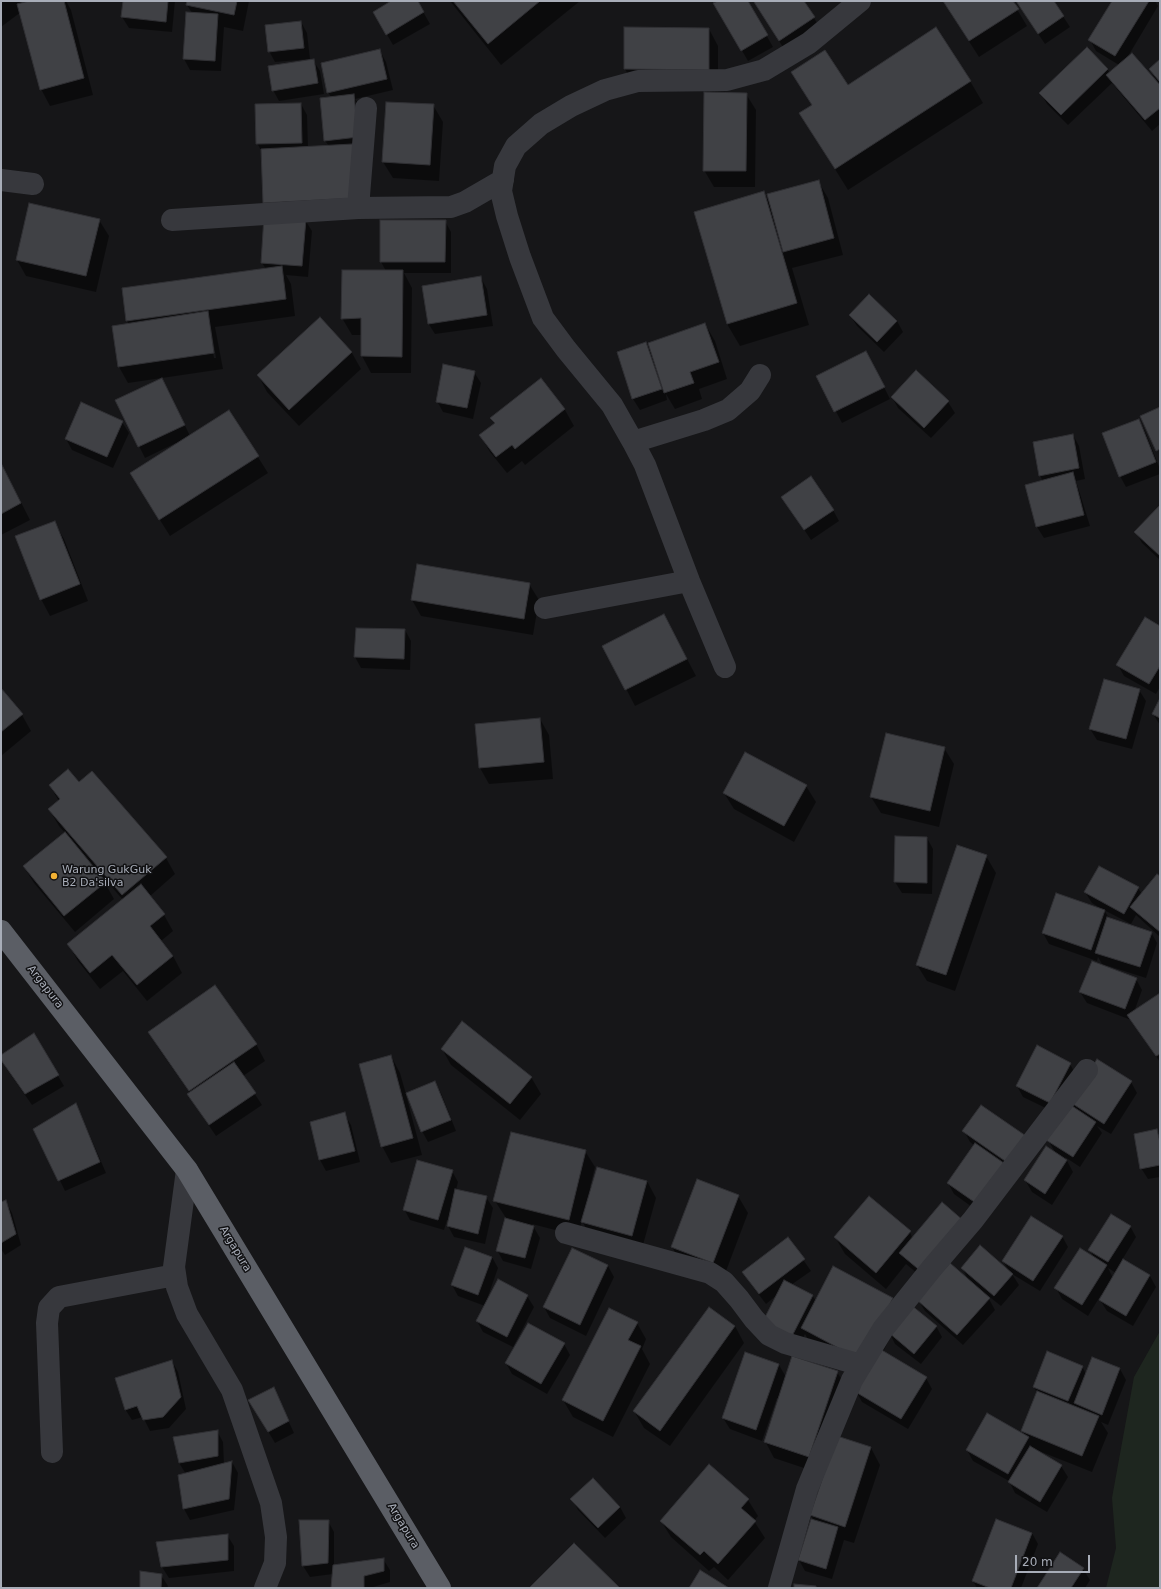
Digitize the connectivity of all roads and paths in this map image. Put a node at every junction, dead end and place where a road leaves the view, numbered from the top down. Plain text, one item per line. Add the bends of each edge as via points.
1 (860, 1) edge
2 (366, 108) dead end
3 (1, 180) edge
4 (503, 180) junction
5 (33, 184) dead end
6 (358, 208) junction
7 (172, 220) dead end
8 (760, 375) dead end
9 (633, 442) junction
10 (688, 581) junction
11 (545, 608) dead end
12 (725, 667) dead end
13 (1, 931) edge
14 (1087, 1070) dead end
15 (187, 1170) junction
16 (566, 1233) dead end
17 (175, 1275) junction
18 (861, 1365) junction
19 (52, 1452) dead end
20 (265, 1588) edge
21 (440, 1588) edge
22 (779, 1588) edge

1 - 4 street via 809,43 764,70 727,80 638,81 605,90 571,106 541,124 516,146 505,166
2 - 6 street
3 - 5 street
4 - 6 street via 465,202 451,207
4 - 9 street via 501,191 507,216 543,318 612,405
6 - 7 street
8 - 9 street via 750,391 728,410
9 - 10 street via 645,465
10 - 11 street
10 - 12 street
13 - 15 highway, Argapura
14 - 18 street via 973,1220 883,1329
15 - 17 street
15 - 21 highway, Argapura
16 - 18 street via 710,1273 724,1282 769,1335 785,1343
17 - 19 street via 59,1297 49,1308 47,1323
17 - 20 street via 187,1314 232,1390 271,1502 276,1537 275,1563
18 - 22 street via 852,1380 807,1489

